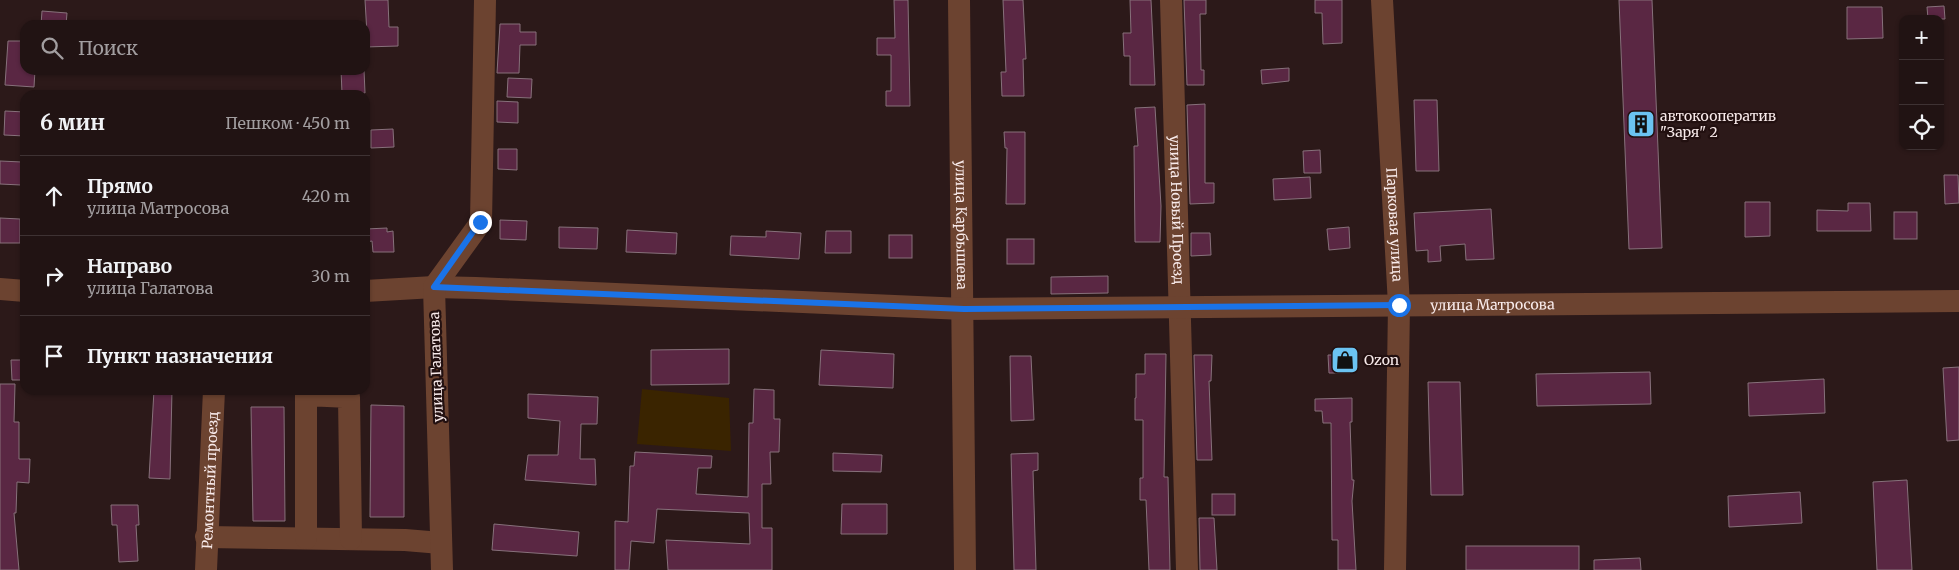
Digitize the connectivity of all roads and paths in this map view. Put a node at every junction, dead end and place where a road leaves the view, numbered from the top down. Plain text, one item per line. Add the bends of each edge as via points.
1 (485, 0) edge
2 (959, 0) edge
3 (1171, 0) edge
4 (1382, 0) edge
5 (434, 287) junction
6 (0, 289) edge
7 (20, 290) edge
8 (370, 291) edge
9 (1959, 301) edge
10 (1399, 305) junction
11 (1180, 307) junction
12 (964, 309) junction
13 (214, 395) edge
14 (206, 536) junction
15 (306, 538) junction
16 (351, 539) junction
17 (441, 543) junction
18 (206, 570) edge
19 (442, 570) edge
20 (965, 570) edge
21 (1187, 570) edge
22 (1396, 570) edge

1 - 5 street via 480,222
2 - 12 street, улица Карбышева
3 - 11 street, улица Новый Проезд
4 - 10 street, Парковая улица
5 - 8 street, улица Матросова
5 - 12 street, улица Матросова
5 - 17 street, улица Галатова
6 - 7 street
9 - 10 street, улица Матросова
10 - 11 street, улица Матросова
10 - 22 street, Парковая улица
11 - 12 street, улица Матросова
11 - 21 street, улица Новый Проезд
12 - 20 street, улица Карбышева
13 - 14 street, Ремонтный проезд
14 - 15 street
14 - 18 street, Ремонтный проезд
15 - 16 street
15 - 16 street via 306,395 349,397
16 - 17 street
17 - 19 street, улица Галатова

